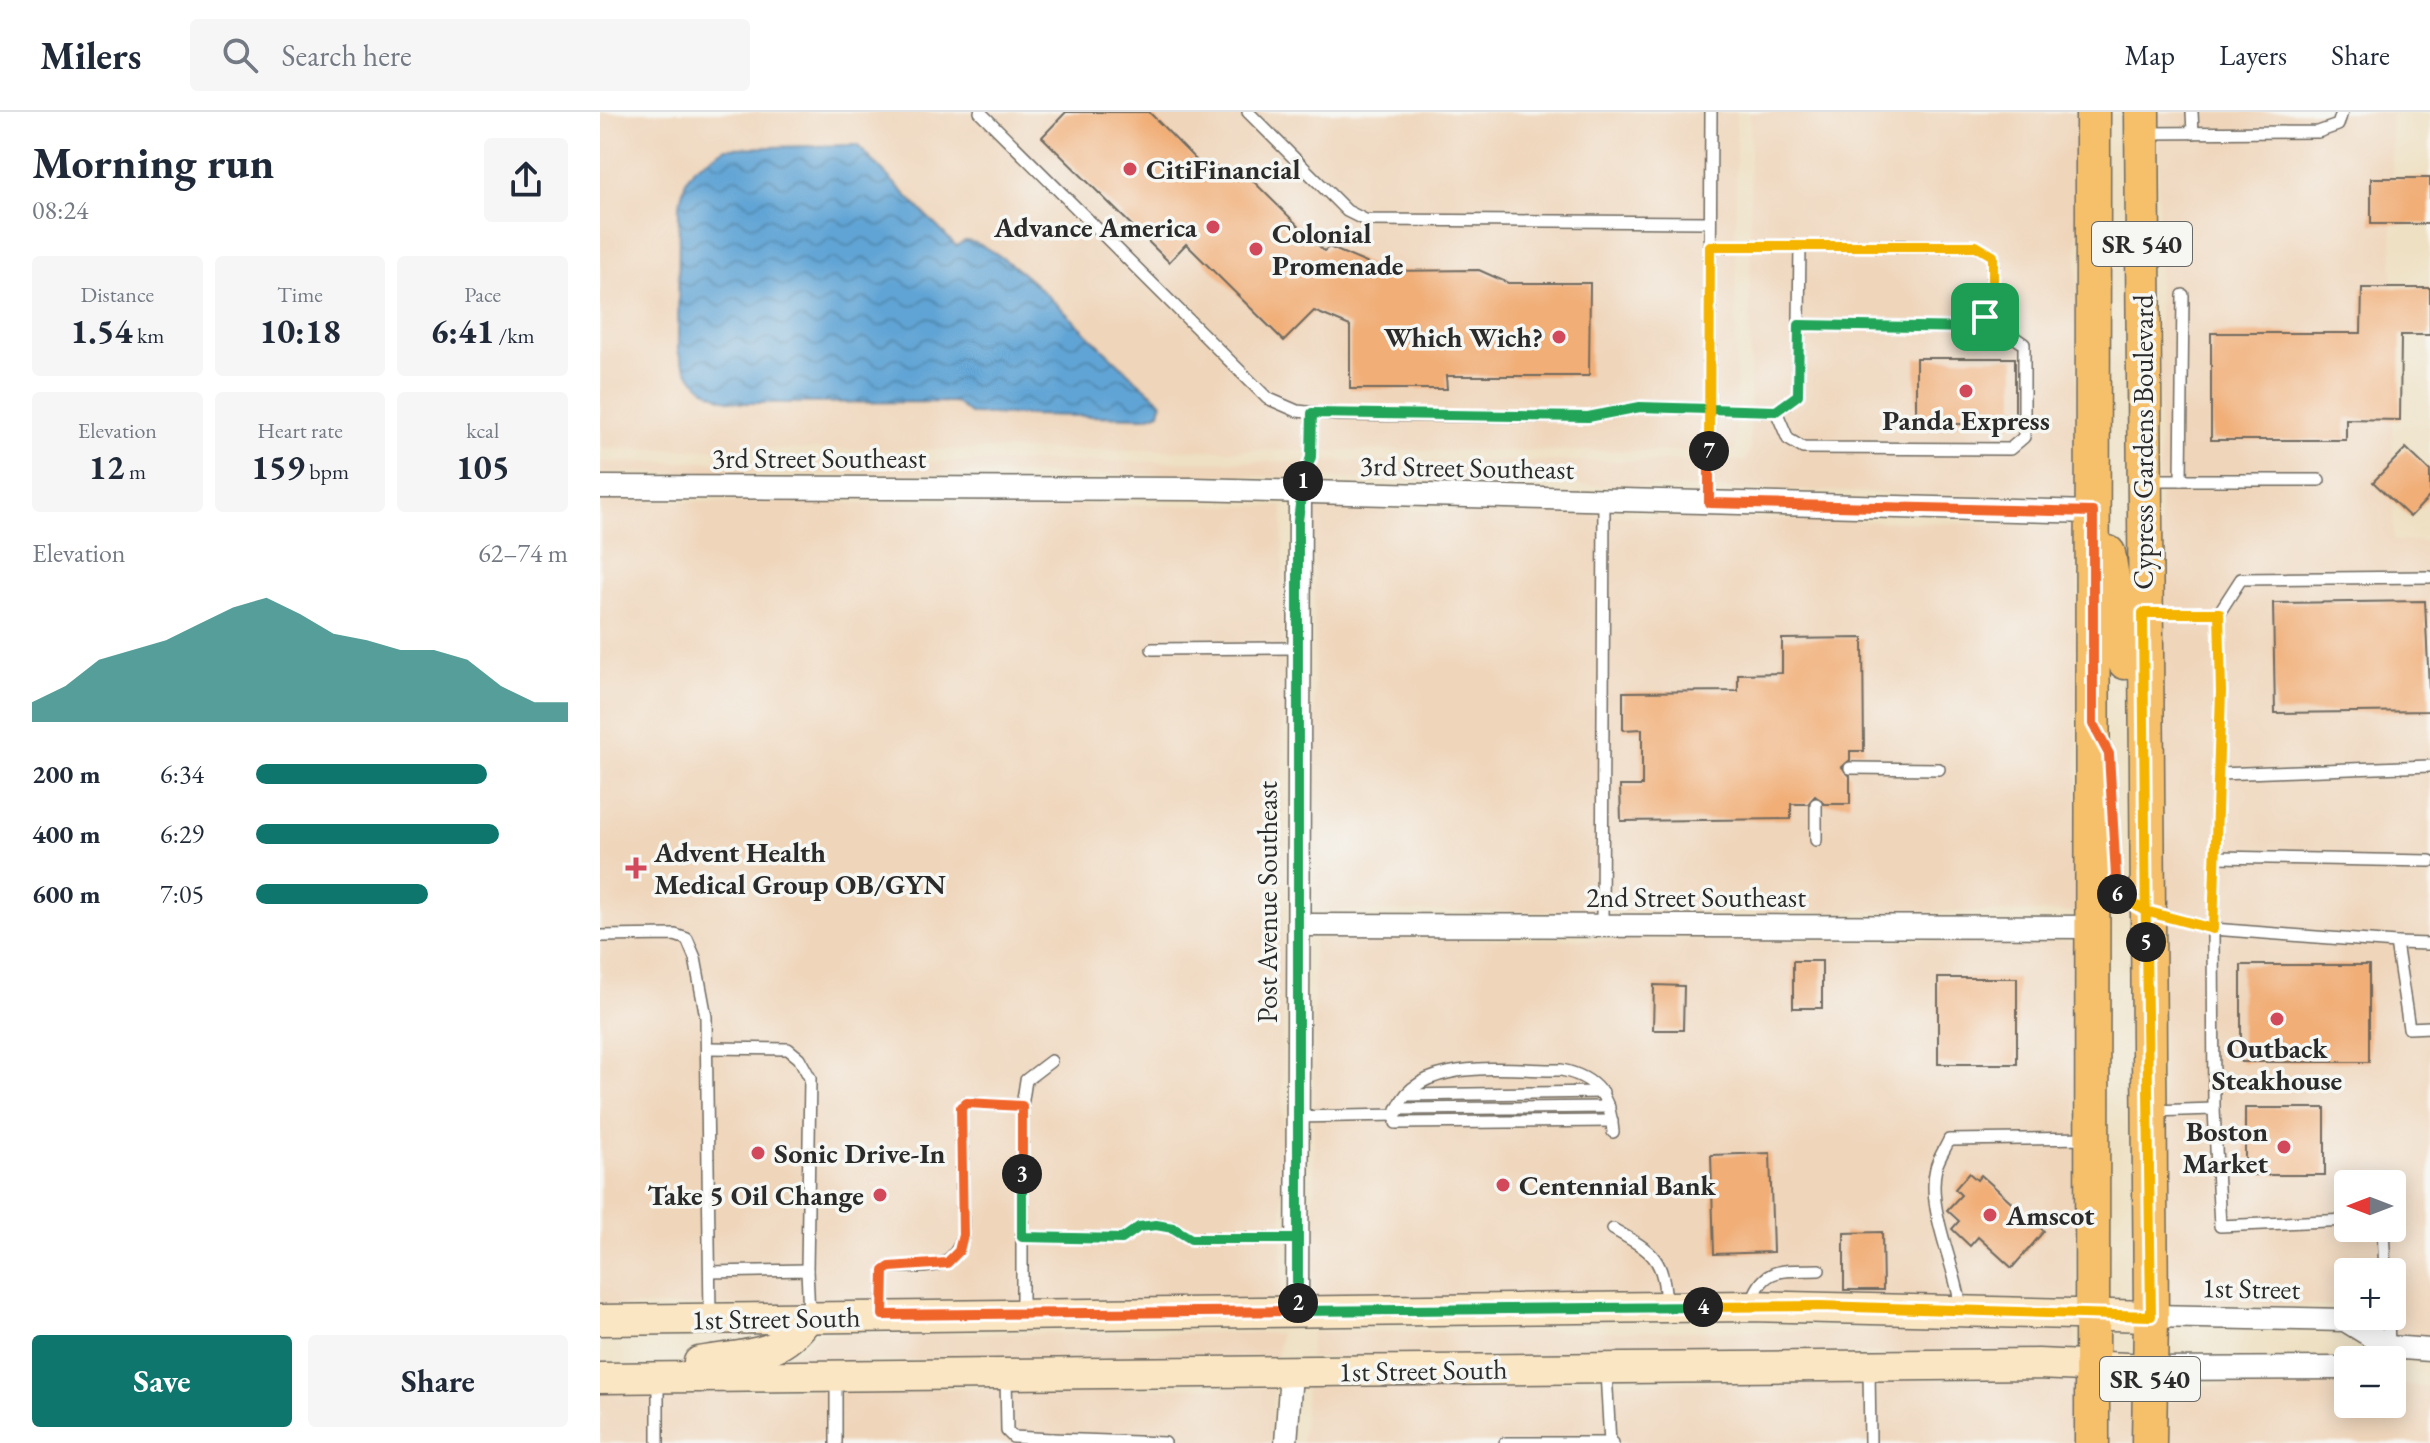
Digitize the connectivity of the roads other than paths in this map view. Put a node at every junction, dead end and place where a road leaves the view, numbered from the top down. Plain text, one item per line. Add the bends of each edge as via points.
1 (980, 112) edge
2 (1248, 112) edge
3 (1711, 112) edge
4 (2093, 112) edge
5 (2192, 112) edge
6 (2342, 112) edge
7 (2142, 123) edge
8 (2193, 133) junction
9 (1710, 222) junction
10 (1710, 246) junction
11 (1800, 246) junction
12 (2183, 295) dead end
13 (1985, 317) junction
14 (1799, 325) junction
15 (1710, 407) junction
16 (1776, 411) junction
17 (1312, 413) junction
18 (2142, 480) junction
19 (2181, 480) junction
20 (2319, 480) dead end
21 (600, 487) edge
22 (1300, 493) junction
23 (1604, 501) junction
24 (1709, 503) junction
25 (2093, 512) junction
26 (2430, 577) edge
27 (2143, 613) junction
28 (2219, 613) junction
29 (1298, 648) junction
30 (1152, 649) dead end
31 (2093, 724) junction
32 (2145, 734) junction
33 (2430, 766) edge
34 (1850, 768) dead end
35 (1939, 769) dead end
36 (2219, 774) junction
37 (1816, 804) dead end
38 (1816, 840) dead end
39 (2217, 857) junction
40 (2430, 861) edge
41 (2145, 911) junction
42 (1299, 925) junction
43 (1602, 927) junction
44 (2093, 927) junction
45 (2213, 929) junction
46 (600, 936) edge
47 (2396, 943) junction
48 (2430, 944) edge
49 (2430, 1027) edge
50 (707, 1048) junction
51 (1051, 1061) dead end
52 (1603, 1092) junction
53 (1406, 1095) junction
54 (1022, 1106) junction
55 (1609, 1107) junction
56 (2214, 1109) junction
57 (2147, 1111) junction
58 (1396, 1116) junction
59 (1297, 1117) junction
60 (2093, 1138) junction
61 (2334, 1221) edge
62 (1613, 1229) dead end
63 (1022, 1237) junction
64 (1297, 1239) junction
65 (807, 1270) junction
66 (1819, 1270) dead end
67 (710, 1272) junction
68 (1751, 1306) junction
69 (1666, 1308) junction
70 (1962, 1310) junction
71 (1297, 1311) junction
72 (1022, 1314) junction
73 (883, 1315) junction
74 (809, 1316) junction
75 (2091, 1316) junction
76 (2151, 1316) junction
77 (600, 1320) edge
78 (710, 1320) junction
79 (2373, 1346) edge
80 (2430, 1350) edge
81 (2406, 1352) edge
82 (1869, 1367) junction
83 (2092, 1367) junction
84 (2334, 1368) edge
85 (1606, 1369) junction
86 (2150, 1369) junction
87 (1291, 1373) junction
88 (836, 1375) junction
89 (1006, 1375) junction
90 (658, 1377) junction
91 (600, 1378) edge
92 (1052, 1441) edge
93 (658, 1443) edge
94 (836, 1443) edge
95 (1165, 1443) edge
96 (1286, 1443) edge
97 (1505, 1443) edge
98 (1612, 1443) edge
99 (1870, 1443) edge
100 (2092, 1443) edge
101 (2149, 1443) edge

1 - 17 lane via 1267,398 1278,406
2 - 9 lane via 1347,211 1365,220
3 - 9 lane
4 - 25 main road, Cypress Gardens Boulevard / SR 540
5 - 8 lane
6 - 8 lane via 2338,125 2318,132
7 - 8 lane
7 - 18 main road, Cypress Gardens Boulevard / SR 540
9 - 10 lane
10 - 11 lane
10 - 15 lane
11 - 13 lane via 1976,246 1993,256 1993,309
11 - 14 lane
12 - 19 lane
13 - 14 lane via 1975,328
13 - 16 lane via 2024,344 2024,437 2010,449 1803,448 1788,439
14 - 16 lane via 1798,395
15 - 16 lane
15 - 17 lane via 1640,407 1588,417
15 - 24 lane
17 - 22 lane via 1311,457
18 - 19 lane
18 - 27 main road, Cypress Gardens Boulevard / SR 540
19 - 20 lane
21 - 22 street, 3rd Street Southeast
22 - 23 street, 3rd Street Southeast
22 - 29 street, Post Avenue Southeast
23 - 24 street, 3rd Street Southeast
23 - 43 lane
24 - 25 street, 3rd Street Southeast
25 - 31 main road, Cypress Gardens Boulevard / SR 540
25 - 32 main road via 2111,561 2137,728
26 - 28 lane via 2241,579
27 - 28 lane
27 - 32 main road, Cypress Gardens Boulevard / SR 540
28 - 36 lane
29 - 30 lane
29 - 42 street, Post Avenue Southeast
31 - 41 main road via 2109,754 2117,894
31 - 44 main road, Cypress Gardens Boulevard / SR 540
32 - 41 main road, Cypress Gardens Boulevard / SR 540
33 - 36 lane
34 - 35 lane
36 - 39 lane
37 - 38 lane
39 - 40 lane
39 - 45 lane
41 - 45 lane
41 - 57 main road, Cypress Gardens Boulevard / SR 540
42 - 43 street, 2nd Street Southeast
42 - 59 street, Post Avenue Southeast
43 - 44 street, 2nd Street Southeast
44 - 60 main road, Cypress Gardens Boulevard / SR 540
45 - 47 lane
45 - 56 lane
46 - 50 lane via 687,939 706,1017
47 - 48 lane
47 - 49 lane via 2409,1028
50 - 65 lane via 788,1049 810,1078
50 - 67 lane
51 - 54 lane via 1026,1080
52 - 53 lane
52 - 53 lane via 1578,1073 1561,1070 1445,1071
52 - 55 lane
53 - 58 lane
54 - 63 lane
54 - 73 lane via 961,1107 959,1251 947,1263 884,1271
55 - 58 lane
55 - 58 lane via 1612,1127
56 - 57 lane
56 - 61 lane via 2220,1226
57 - 76 main road, Cypress Gardens Boulevard / SR 540
58 - 59 lane
59 - 64 street, Post Avenue Southeast
60 - 70 lane via 1949,1140 1935,1170 1937,1221 1959,1282
60 - 75 main road, Cypress Gardens Boulevard / SR 540
62 - 69 lane via 1644,1247 1661,1265
63 - 64 lane via 1122,1239 1139,1227 1156,1225 1191,1239
63 - 72 lane
64 - 71 street, Post Avenue Southeast
65 - 67 lane
65 - 74 lane
66 - 68 lane via 1773,1272 1759,1284
67 - 78 lane
68 - 69 main road, 1st Street South
68 - 70 main road, 1st Street South
69 - 71 main road, 1st Street South
70 - 75 main road, 1st Street South
71 - 72 main road, 1st Street South
72 - 73 main road, 1st Street South
73 - 74 main road, 1st Street South
74 - 78 main road, 1st Street South
74 - 90 main road via 779,1348 698,1362
75 - 76 main road, 1st Street South
75 - 83 main road, Cypress Gardens Boulevard / SR 540
76 - 79 street, 1st Street via 2345,1320
76 - 86 main road, Cypress Gardens Boulevard / SR 540
77 - 78 main road, 1st Street South
80 - 81 street, 1st Street
82 - 83 main road, 1st Street South
82 - 85 main road, 1st Street South
82 - 99 lane
83 - 86 main road, 1st Street South
83 - 100 main road, Cypress Gardens Boulevard / SR 540
84 - 86 street
85 - 87 main road, 1st Street South
85 - 98 lane
86 - 101 main road, Cypress Gardens Boulevard / SR 540
87 - 89 main road, 1st Street South
87 - 96 street
88 - 89 main road, 1st Street South
88 - 90 main road, 1st Street South
88 - 94 lane
89 - 92 lane via 1007,1431 1013,1437
90 - 91 main road, 1st Street South
90 - 93 lane
92 - 95 lane
97 - 98 lane

